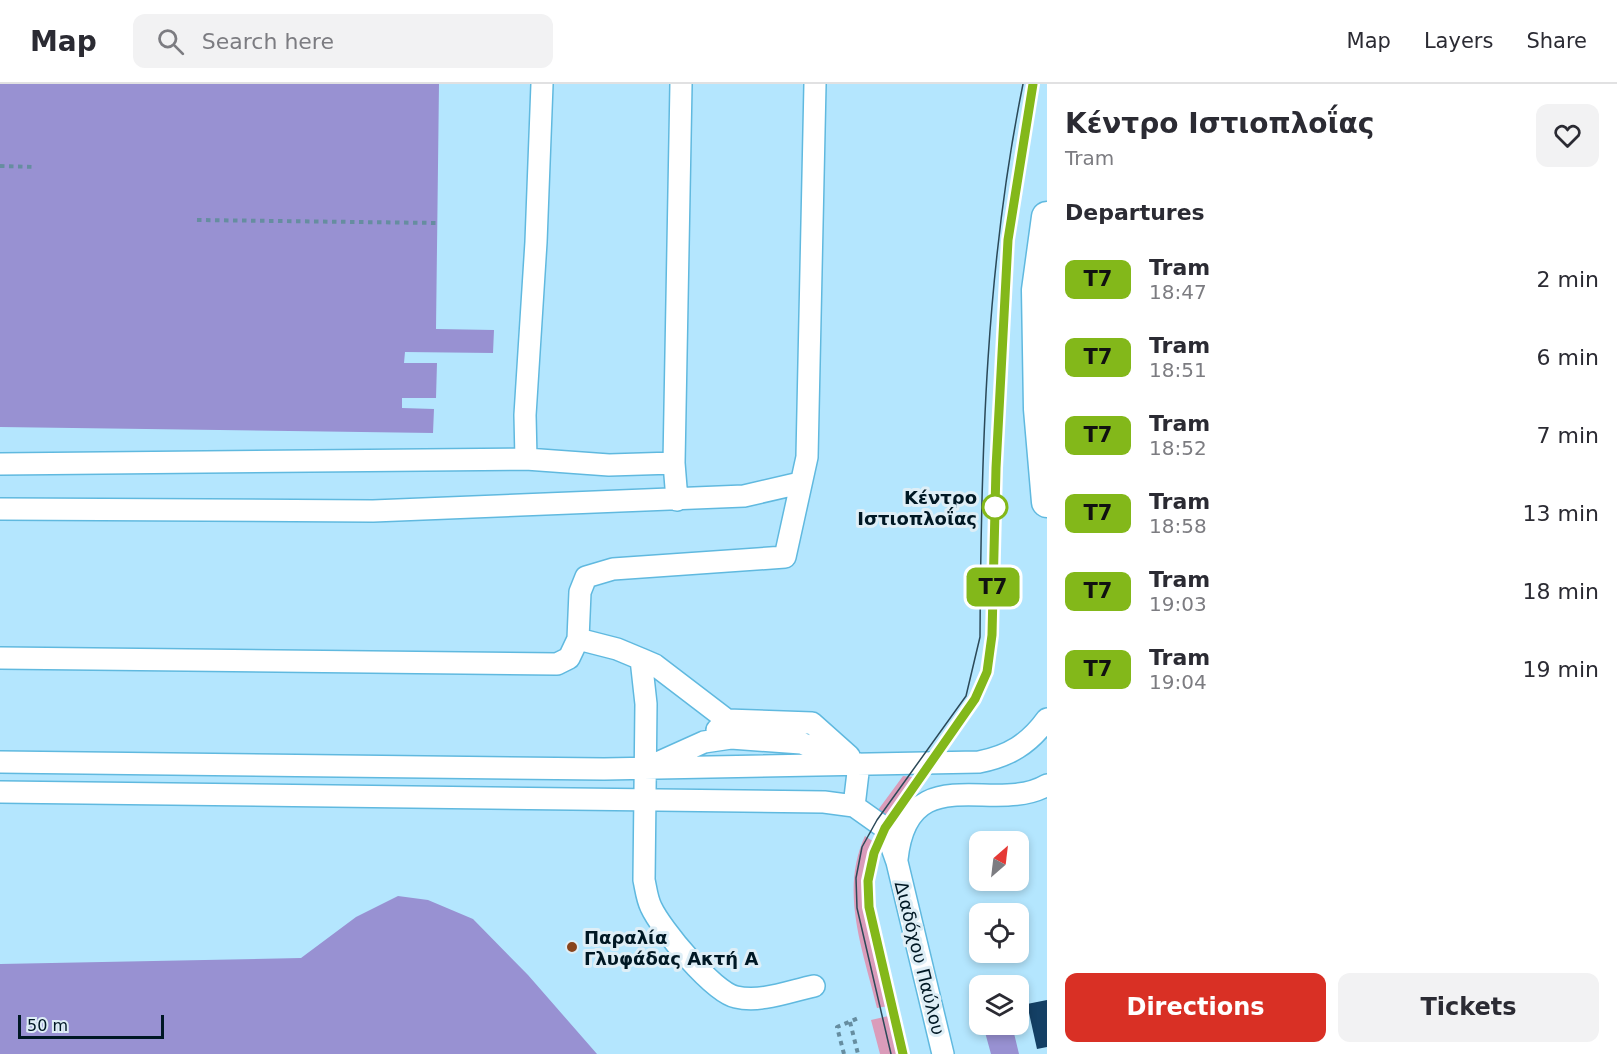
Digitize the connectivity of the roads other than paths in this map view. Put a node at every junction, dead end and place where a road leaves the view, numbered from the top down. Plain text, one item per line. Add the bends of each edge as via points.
1 (542, 84) edge
2 (681, 84) edge
3 (815, 84) edge
4 (1047, 217) edge
5 (526, 459) junction
6 (674, 463) junction
7 (0, 464) edge
8 (800, 483) junction
9 (677, 500) junction
10 (1047, 502) edge
11 (0, 509) edge
12 (578, 639) junction
13 (0, 658) edge
14 (641, 659) junction
15 (1047, 719) edge
16 (727, 720) junction
17 (704, 742) junction
18 (0, 762) edge
19 (859, 764) junction
20 (645, 768) junction
21 (1047, 785) edge
22 (0, 792) edge
23 (645, 800) junction
24 (854, 806) junction
25 (897, 862) junction
26 (814, 986) dead end
27 (943, 1054) edge

1 - 5 street
2 - 6 street
3 - 8 street via 807,457
4 - 10 highway via 1037,290 1039,409
5 - 6 street via 609,465
5 - 7 street
6 - 9 street
8 - 9 street via 744,496
8 - 12 street via 784,557 613,569 591,574 580,592
9 - 11 street via 373,511
12 - 13 street via 570,658 557,664
12 - 14 street
14 - 16 street
14 - 20 street via 646,704
15 - 19 street via 1024,746 994,759
16 - 17 street
16 - 19 street via 812,723
17 - 19 street via 731,738 801,743
17 - 20 street
18 - 20 street
19 - 20 street
19 - 24 street
20 - 23 street
21 - 25 street via 1021,794 945,795 926,804 905,826
22 - 23 street
23 - 24 street via 824,802
23 - 26 street via 644,880 650,905 705,976 726,994 747,999
24 - 25 street, Διαδόχου Παύλου via 885,828
25 - 27 street, Διαδόχου Παύλου

